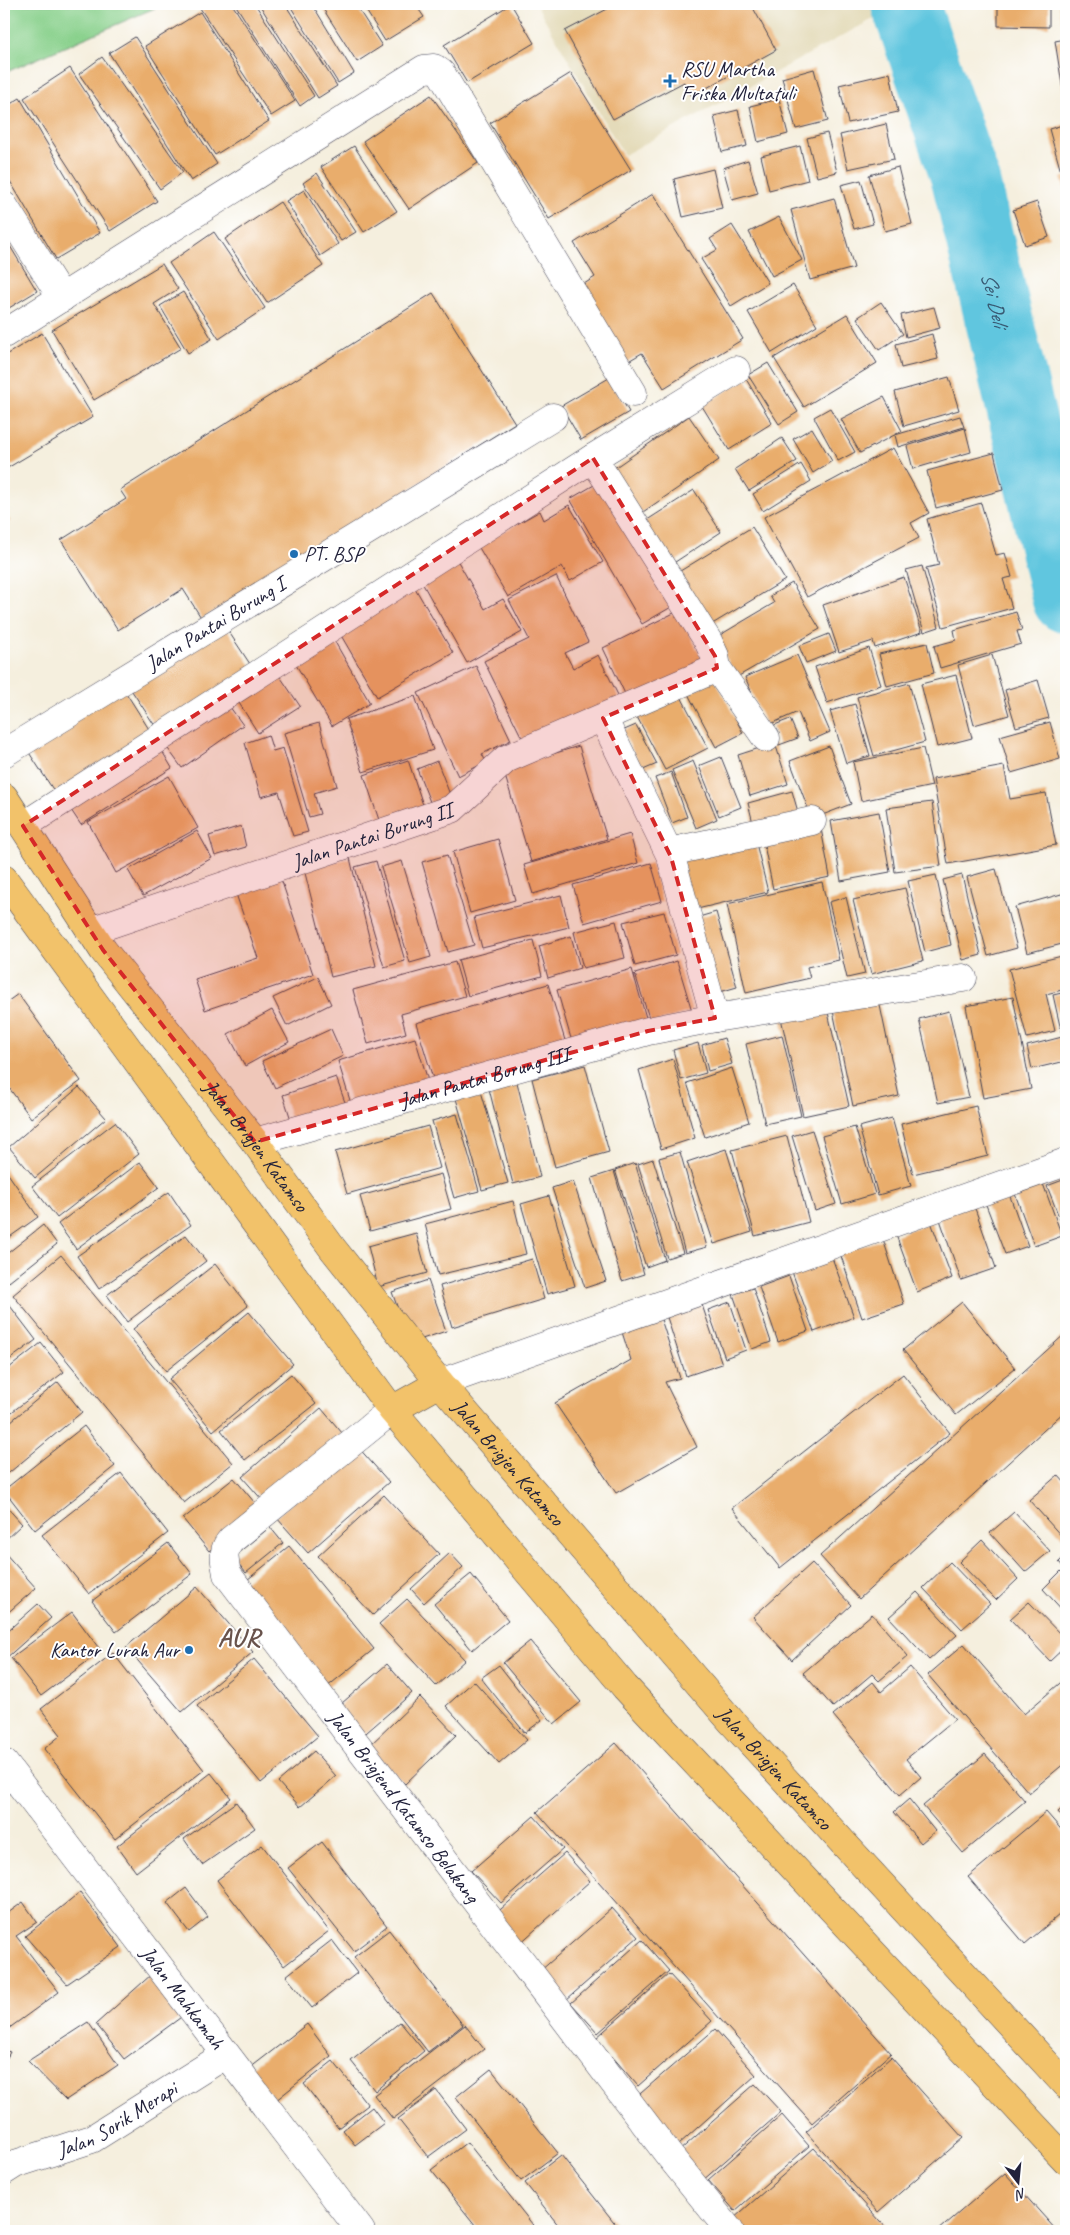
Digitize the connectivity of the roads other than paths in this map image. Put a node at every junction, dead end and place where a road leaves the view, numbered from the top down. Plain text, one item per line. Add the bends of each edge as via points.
1 (4, 206) edge
2 (62, 298) junction
3 (4, 334) edge
4 (736, 370) dead end
5 (633, 393) dead end
6 (553, 417) dead end
7 (593, 458) junction
8 (717, 668) junction
9 (603, 718) junction
10 (766, 738) dead end
11 (4, 753) edge
12 (4, 797) edge
13 (812, 821) dead end
14 (23, 826) junction
15 (671, 857) junction
16 (4, 879) edge
17 (90, 931) junction
18 (963, 978) dead end
19 (715, 1018) junction
20 (255, 1142) junction
21 (1066, 1162) edge
22 (440, 1383) junction
23 (392, 1410) junction
24 (4, 1763) edge
25 (225, 2055) junction
26 (1066, 2085) edge
27 (1066, 2160) edge
28 (4, 2171) edge
29 (361, 2231) edge
30 (730, 2231) edge

1 - 2 street
2 - 3 street
2 - 5 street via 424,69 434,68 441,73
4 - 7 street
6 - 11 street, Jalan Pantai Burung I
7 - 8 street via 708,641
7 - 14 street
8 - 9 street, Jalan Pantai Burung II
8 - 10 street
9 - 15 street
9 - 17 street, Jalan Pantai Burung II via 506,759 452,809
12 - 14 main road, Jalan Brigjen Katamso
13 - 15 street via 674,851
14 - 17 main road, Jalan Brigjen Katamso
15 - 19 street
16 - 23 main road
17 - 20 main road, Jalan Brigjen Katamso
18 - 19 street, Jalan Pantai Burung III
19 - 20 street, Jalan Pantai Burung III via 648,1031
20 - 22 main road, Jalan Brigjen Katamso via 333,1248
21 - 22 street
22 - 23 main road
22 - 26 main road, Jalan Brigjen Katamso via 732,1722
23 - 27 main road via 625,1686
23 - 30 street, Jalan Brigjend Katamso Belakang via 231,1540 225,1546 227,1574
24 - 25 street, Jalan Mahkamah
25 - 28 street, Jalan Sorik Merapi via 92,2139 15,2164
25 - 29 street, Jalan Mahkamah

